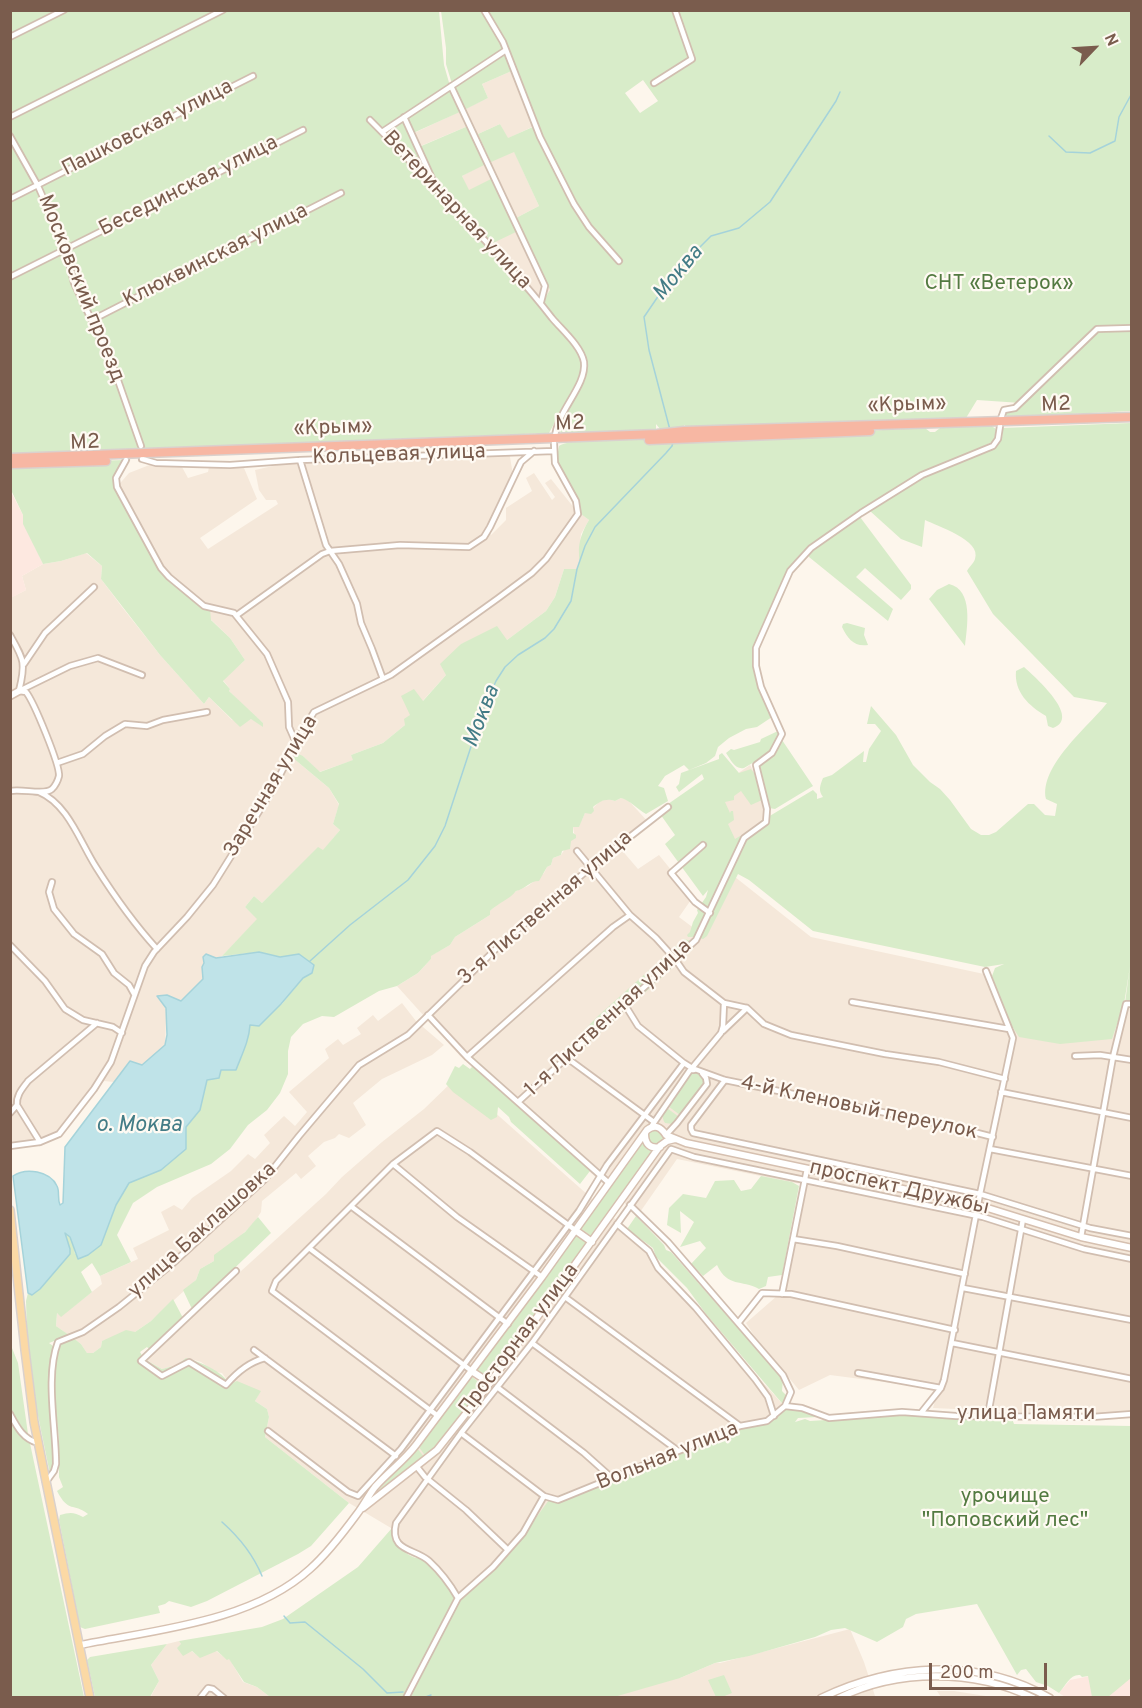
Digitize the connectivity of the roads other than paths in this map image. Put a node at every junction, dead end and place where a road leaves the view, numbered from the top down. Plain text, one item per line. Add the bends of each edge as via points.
1 (64, 10) edge
2 (223, 10) edge
3 (484, 10) edge
4 (675, 10) edge
5 (10, 37) edge
6 (506, 50) junction
7 (254, 76) dead end
8 (654, 83) dead end
9 (452, 86) junction
10 (10, 117) edge
11 (404, 117) junction
12 (370, 120) dead end
13 (303, 130) dead end
14 (382, 132) junction
15 (10, 136) edge
16 (38, 186) junction
17 (436, 189) junction
18 (341, 193) dead end
19 (10, 199) edge
20 (66, 250) junction
21 (619, 261) dead end
22 (10, 277) edge
23 (541, 302) junction
24 (92, 321) junction
25 (1131, 328) edge
26 (1131, 419) edge
27 (1000, 424) junction
28 (554, 444) junction
29 (141, 446) dead end
30 (534, 451) junction
31 (10, 458) edge
32 (142, 459) junction
33 (126, 460) junction
34 (300, 460) junction
35 (10, 464) edge
36 (330, 551) junction
37 (94, 587) dead end
38 (237, 615) junction
39 (10, 635) edge
40 (24, 664) junction
41 (142, 675) dead end
42 (382, 679) junction
43 (19, 691) junction
44 (10, 696) edge
45 (207, 712) dead end
46 (296, 743) junction
47 (57, 764) junction
48 (10, 791) edge
49 (39, 792) junction
50 (668, 807) dead end
51 (703, 845) dead end
52 (577, 851) dead end
53 (590, 868) junction
54 (52, 882) dead end
55 (710, 913) junction
56 (630, 915) junction
57 (10, 945) edge
58 (156, 949) junction
59 (675, 959) junction
60 (986, 971) dead end
61 (135, 995) junction
62 (852, 1002) dead end
63 (724, 1004) junction
64 (1129, 1004) edge
65 (625, 1005) junction
66 (747, 1008) junction
67 (428, 1015) junction
68 (97, 1023) junction
69 (1009, 1029) junction
70 (412, 1031) joint
71 (122, 1033) junction
72 (721, 1033) junction
73 (467, 1056) junction
74 (1075, 1056) dead end
75 (1113, 1057) junction
76 (567, 1058) junction
77 (1131, 1060) edge
78 (684, 1063) junction
79 (691, 1069) junction
80 (1005, 1079) junction
81 (725, 1080) junction
82 (1001, 1092) junction
83 (519, 1102) junction
84 (18, 1105) junction
85 (10, 1113) edge
86 (1103, 1113) junction
87 (644, 1116) junction
88 (1131, 1118) edge
89 (652, 1124) junction
90 (645, 1134) junction
91 (666, 1135) junction
92 (993, 1137) junction
93 (677, 1140) junction
94 (40, 1142) junction
95 (662, 1145) junction
96 (10, 1146) edge
97 (671, 1149) junction
98 (990, 1149) junction
99 (393, 1164) junction
100 (807, 1169) junction
101 (1093, 1170) junction
102 (600, 1175) junction
103 (1131, 1176) edge
104 (805, 1179) junction
105 (609, 1183) junction
106 (980, 1194) junction
107 (630, 1205) junction
108 (978, 1205) junction
109 (352, 1207) junction
110 (10, 1210) edge
111 (976, 1216) junction
112 (1023, 1220) junction
113 (617, 1224) junction
114 (568, 1225) junction
115 (1083, 1226) junction
116 (1022, 1228) junction
117 (575, 1230) junction
118 (1131, 1236) edge
119 (1081, 1237) junction
120 (793, 1239) junction
121 (592, 1242) junction
122 (309, 1248) junction
123 (600, 1248) junction
124 (1131, 1248) edge
125 (1131, 1259) edge
126 (236, 1271) dead end
127 (533, 1271) junction
128 (965, 1274) junction
129 (542, 1277) junction
130 (963, 1288) junction
131 (782, 1294) junction
132 (565, 1296) junction
133 (1010, 1298) junction
134 (498, 1317) junction
135 (1131, 1320) edge
136 (739, 1322) junction
137 (508, 1324) junction
138 (955, 1330) junction
139 (532, 1343) junction
140 (952, 1343) junction
141 (254, 1350) dead end
142 (1000, 1353) junction
143 (265, 1358) junction
144 (463, 1364) junction
145 (473, 1372) junction
146 (858, 1373) dead end
147 (1131, 1379) edge
148 (490, 1383) junction
149 (497, 1387) junction
150 (941, 1388) junction
151 (785, 1407) junction
152 (429, 1410) junction
153 (921, 1413) junction
154 (10, 1414) edge
155 (1131, 1414) edge
156 (988, 1415) junction
157 (438, 1416) junction
158 (774, 1416) junction
159 (740, 1426) junction
160 (268, 1431) dead end
161 (461, 1433) junction
162 (38, 1443) junction
163 (677, 1450) junction
164 (396, 1456) junction
165 (403, 1461) junction
166 (417, 1467) junction
167 (612, 1478) junction
168 (428, 1479) junction
169 (46, 1482) junction
170 (375, 1494) junction
171 (544, 1496) junction
172 (508, 1550) junction
173 (458, 1598) junction
174 (80, 1645) junction
175 (90, 1698) edge
176 (200, 1698) edge
177 (224, 1698) edge
178 (406, 1698) edge
179 (821, 1698) edge
180 (839, 1698) edge
181 (1033, 1698) edge
182 (1050, 1698) edge

1 - 5 street
2 - 10 street
3 - 6 street
4 - 8 street via 692,59
6 - 9 street
6 - 21 street via 555,170 589,227
7 - 16 street, Пашковская улица
9 - 11 street
9 - 23 street via 545,286
11 - 14 street
11 - 17 street
12 - 14 street, Ветеринарная улица
13 - 20 street, Бесединская улица
14 - 17 street, Ветеринарная улица
15 - 16 street, Московский проезд
16 - 19 street, Пашковская улица
16 - 20 street, Московский проезд
17 - 23 street, Ветеринарная улица
18 - 24 street, Клюквинская улица
20 - 22 street, Бесединская улица
20 - 24 street, Московский проезд via 74,283
23 - 28 street, Ветеринарная улица via 584,362 579,382 555,427
24 - 29 street, Московский проезд via 113,366
25 - 27 street via 1097,329 1015,408 1004,410
26 - 27 highway, «Крым»
27 - 28 highway, М2
27 - 31 highway, «Крым» via 684,431
27 - 55 street, 1-я Лиственная улица via 993,446 933,470 871,506 811,548 790,571 756,648 761,687 782,734 772,753 756,765 766,822 744,838
28 - 30 street, Кольцевая улица
28 - 32 highway, М2
28 - 42 street, Заречная улица via 558,472 578,507 574,522 531,573
30 - 34 street, Кольцевая улица
30 - 36 street via 521,462 484,537 469,547 400,545
32 - 33 highway, М2
32 - 34 street via 156,463 230,465
33 - 35 highway, М2
33 - 38 street via 116,478 117,487 161,568 204,606
34 - 36 street, Кольцевая улица
36 - 38 street
36 - 42 street, Кольцевая улица via 357,604
37 - 40 street via 45,633
38 - 46 street via 267,654 288,702 288,727
39 - 40 street
40 - 43 street
41 - 43 street via 98,658
42 - 46 street, Заречная улица via 314,712
43 - 44 main road
43 - 47 street via 26,692 33,704
45 - 47 street via 147,726 125,724 83,754
46 - 58 street, Заречная улица via 273,789 213,885
47 - 49 street via 59,775 54,787
48 - 49 street
49 - 58 street via 53,799 109,886
50 - 53 street, 3-я Лиственная улица
51 - 55 street via 671,873 695,902
52 - 53 street
53 - 56 street
53 - 67 street, 3-я Лиственная улица
54 - 61 street via 49,892 54,909 74,934 102,954
55 - 59 street, 1-я Лиственная улица via 696,940
56 - 59 street
56 - 73 street
57 - 68 street via 45,981 65,1009
58 - 61 street, Заречная улица
59 - 63 street via 689,978
59 - 65 street, 1-я Лиственная улица
60 - 69 street
61 - 71 street, Заречная улица
62 - 69 street
63 - 66 street
63 - 72 street
64 - 75 street
65 - 76 street, 1-я Лиственная улица
65 - 78 street via 638,1026
66 - 72 street
66 - 80 street via 764,1024 791,1035 939,1062
67 - 70 street, 3-я Лиственная улица
67 - 73 street
68 - 71 street
68 - 84 street via 28,1081 20,1092
69 - 80 street via 1013,1038
70 - 169 street, улица Баклашовка via 359,1065 265,1179 171,1265 83,1332 58,1342 52,1392 56,1464
71 - 94 street, Заречная улица via 111,1062 88,1097 59,1134
72 - 79 street
73 - 83 street
74 - 75 street
75 - 77 street
75 - 86 street
76 - 83 street, 1-я Лиственная улица
76 - 87 street
78 - 79 street
78 - 87 street
79 - 81 street, 4-й Кленовый переулок
79 - 89 street
79 - 91 street via 701,1072 707,1084
80 - 82 street
81 - 92 street, 4-й Кленовый переулок
81 - 106 street via 692,1125 693,1133
82 - 86 street
82 - 92 street
83 - 102 street
84 - 85 street
84 - 94 street
86 - 88 street
86 - 101 street
87 - 89 street
87 - 102 street
89 - 90 main road
89 - 91 main road
90 - 95 main road via 648,1146
90 - 105 main road, Просторная улица
91 - 93 main road, проспект Дружбы
91 - 95 main road
92 - 98 street
93 - 95 main road via 670,1139
93 - 97 street
93 - 100 main road, проспект Дружбы
94 - 96 street, Заречная улица
95 - 121 main road, Просторная улица
97 - 104 street
97 - 107 street
98 - 101 street
98 - 106 street
99 - 109 street
99 - 114 street via 437,1131
99 - 127 street
100 - 104 street
100 - 108 main road, проспект Дружбы
101 - 103 street
101 - 115 street
102 - 105 street
102 - 114 street
104 - 111 street
104 - 120 street
105 - 117 main road, Просторная улица
106 - 108 street
106 - 115 street
107 - 113 street
107 - 136 street
108 - 111 street
108 - 112 main road, проспект Дружбы
109 - 122 street
109 - 134 street
110 - 162 main road
111 - 116 street
111 - 128 street
112 - 116 street
112 - 119 main road, проспект Дружбы
113 - 123 street
113 - 158 street via 649,1251 658,1268 756,1379
114 - 117 street
114 - 127 street
115 - 118 street
115 - 119 street
116 - 125 street via 1084,1249
116 - 133 street
117 - 121 main road
117 - 129 main road, Просторная улица
119 - 124 main road, проспект Дружбы
120 - 128 street
120 - 131 street
121 - 123 street
121 - 148 main road, Просторная улица
122 - 144 street
122 - 152 street via 276,1281 272,1291
123 - 132 street
126 - 143 street via 141,1361 162,1376 189,1362 226,1385 247,1366
127 - 129 street
127 - 134 street
128 - 130 street
129 - 137 main road, Просторная улица
130 - 133 street
130 - 138 street
131 - 136 street via 762,1293
131 - 138 street
132 - 139 street
132 - 159 street
133 - 135 street
133 - 142 street
134 - 137 street
134 - 144 street
136 - 151 street via 788,1382 791,1392
137 - 145 main road, Просторная улица
138 - 140 street
139 - 149 street
139 - 163 street
140 - 142 street
140 - 150 street
141 - 143 street
142 - 147 street
142 - 156 street
143 - 164 street
144 - 145 street
144 - 152 street
145 - 148 main road
145 - 157 main road, Просторная улица
146 - 150 street
148 - 149 street
148 - 166 main road, Просторная улица via 436,1450
149 - 161 street
149 - 167 street
150 - 153 street
151 - 153 street via 802,1408 828,1418
151 - 158 street, Вольная улица
152 - 157 street
152 - 164 street
153 - 156 street, улица Памяти
154 - 162 street via 22,1434
155 - 156 street, улица Памяти via 1092,1418
157 - 165 main road, Просторная улица
158 - 159 street, Вольная улица via 760,1424
159 - 163 street, Вольная улица
160 - 164 street via 355,1497
161 - 168 street
161 - 171 street
162 - 169 main road
163 - 167 street, Вольная улица
164 - 165 street
165 - 170 main road, Просторная улица
166 - 168 street
166 - 170 main road, Просторная улица
167 - 171 street, Вольная улица via 558,1500
168 - 172 street
168 - 173 street via 396,1523 396,1539 412,1553 427,1558
169 - 174 main road
170 - 174 main road, Просторная улица via 312,1568 257,1602 204,1620
171 - 172 street via 529,1524
172 - 173 street
173 - 178 street
174 - 175 main road
176 - 177 street via 205,1690 213,1689
179 - 182 main road via 861,1680 910,1670 946,1669 1011,1680
180 - 181 main road via 881,1683 942,1676 992,1683

